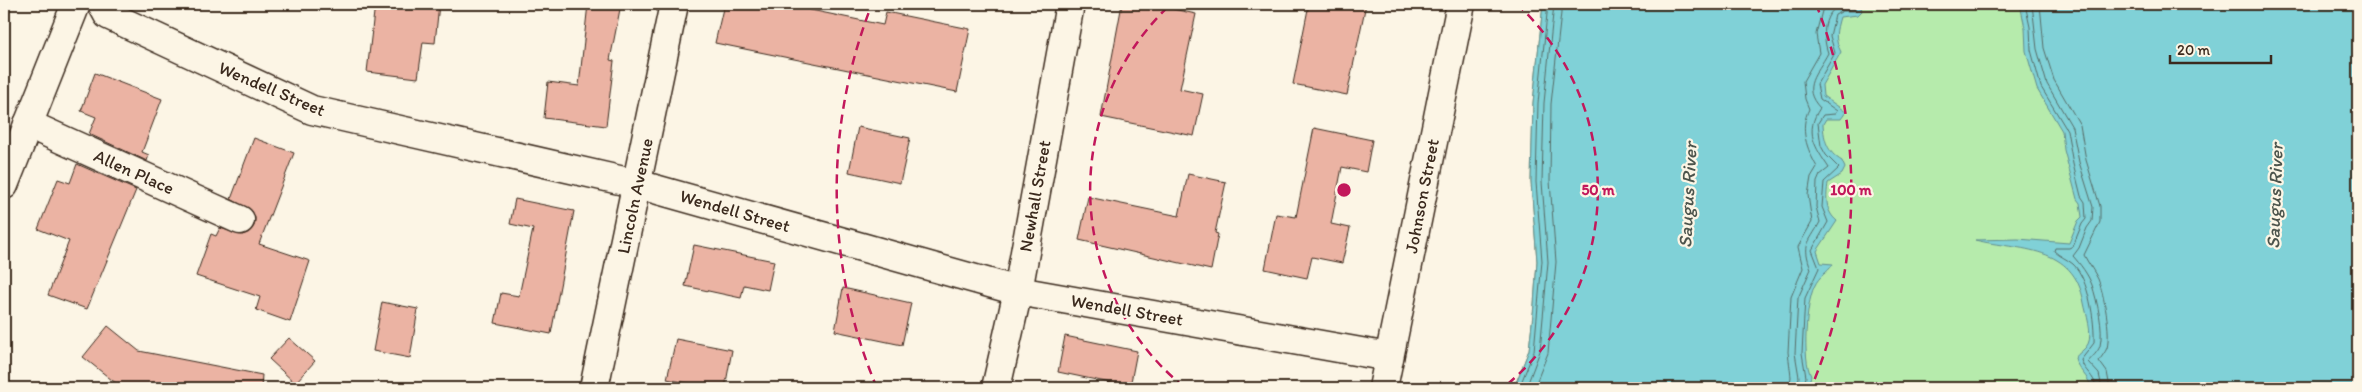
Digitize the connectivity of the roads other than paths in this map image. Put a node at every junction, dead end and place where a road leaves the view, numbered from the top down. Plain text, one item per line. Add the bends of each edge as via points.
1 (76, 4) edge
2 (102, 4) edge
3 (674, 4) edge
4 (1070, 4) edge
5 (1461, 4) edge
6 (28, 124) junction
7 (637, 184) junction
8 (4, 186) edge
9 (240, 220) dead end
10 (1018, 291) junction
11 (1390, 357) junction
12 (594, 388) edge
13 (996, 388) edge
14 (1383, 388) edge

1 - 6 street
2 - 7 street, Wendell Street via 108,15 312,110
3 - 7 street, Lincoln Avenue
4 - 10 street, Newhall Street
5 - 11 street, Johnson Street
6 - 8 street
6 - 9 street, Allen Place
7 - 10 street, Wendell Street
7 - 12 street, Lincoln Avenue
10 - 11 street, Wendell Street
10 - 13 street, Newhall Street
11 - 14 street, Johnson Street

